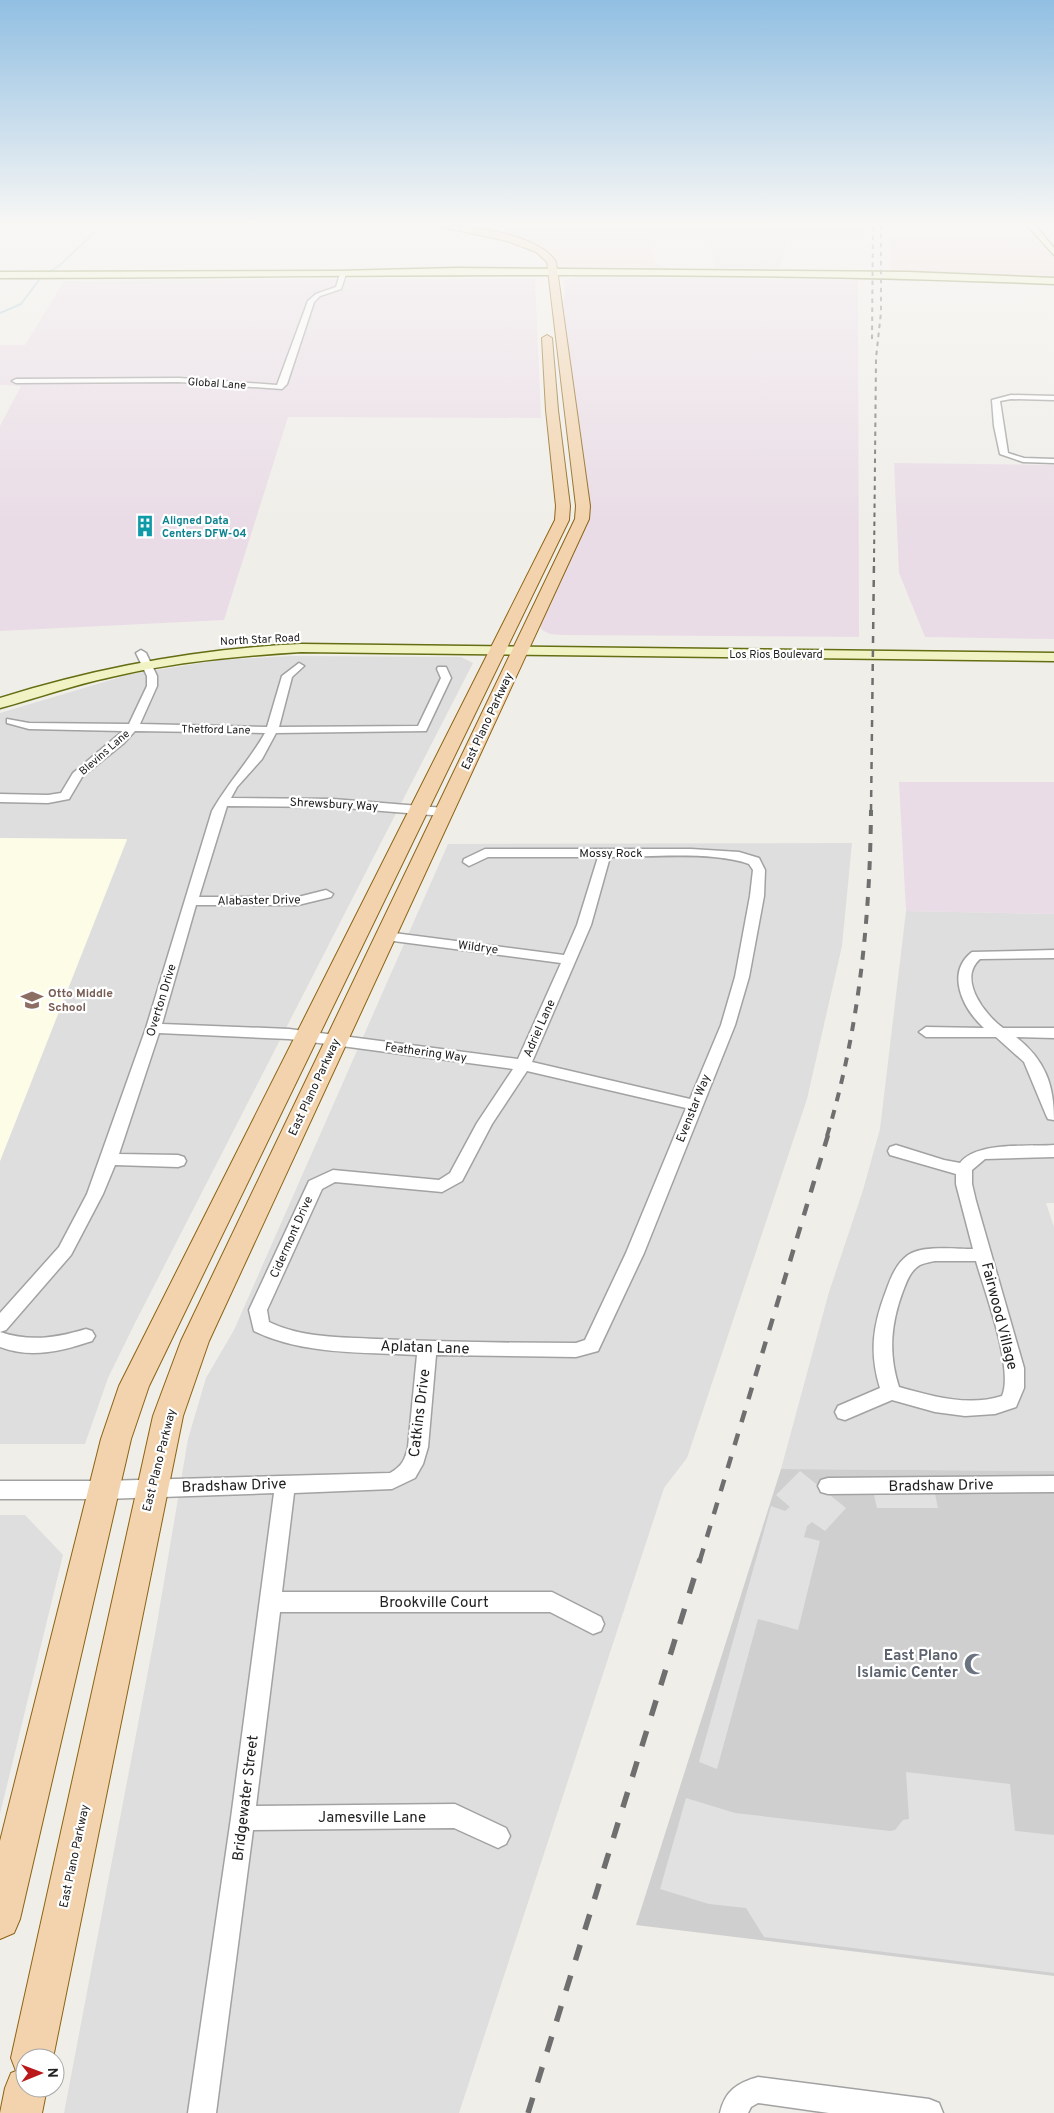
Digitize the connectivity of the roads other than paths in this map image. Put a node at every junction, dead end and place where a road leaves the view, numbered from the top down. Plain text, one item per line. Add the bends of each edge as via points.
1 (304, 323) edge
2 (548, 323) edge
3 (554, 323) edge
4 (547, 340) junction
5 (563, 340) junction
6 (16, 382) dead end
7 (1054, 398) edge
8 (570, 409) junction
9 (552, 410) junction
10 (556, 455) junction
11 (576, 455) junction
12 (1054, 461) edge
13 (563, 506) junction
14 (583, 506) junction
15 (543, 561) junction
16 (563, 563) junction
17 (512, 645) junction
18 (1054, 649) edge
19 (144, 658) junction
20 (299, 666) dead end
21 (442, 669) dead end
22 (0, 688) edge
23 (0, 703) edge
24 (11, 721) dead end
25 (133, 727) junction
26 (272, 730) junction
27 (0, 798) edge
28 (224, 802) junction
29 (432, 810) junction
30 (605, 853) junction
31 (754, 861) joint
32 (469, 862) dead end
33 (326, 894) dead end
34 (191, 901) junction
35 (386, 936) junction
36 (1054, 954) edge
37 (570, 960) junction
38 (153, 1028) junction
39 (926, 1032) dead end
40 (999, 1033) junction
41 (1054, 1033) edge
42 (306, 1036) junction
43 (336, 1040) junction
44 (523, 1065) junction
45 (694, 1105) junction
46 (1054, 1115) edge
47 (896, 1151) dead end
48 (1054, 1151) edge
49 (109, 1159) junction
50 (178, 1161) dead end
51 (964, 1169) junction
52 (442, 1186) joint
53 (985, 1255) junction
54 (0, 1325) edge
55 (260, 1326) joint
56 (86, 1336) dead end
57 (0, 1339) edge
58 (592, 1346) joint
59 (427, 1349) junction
60 (891, 1392) junction
61 (845, 1412) dead end
62 (407, 1475) joint
63 (285, 1483) junction
64 (1054, 1484) edge
65 (828, 1486) dead end
66 (151, 1489) junction
67 (0, 1490) edge
68 (104, 1490) junction
69 (269, 1602) junction
70 (593, 1624) dead end
71 (243, 1818) junction
72 (498, 1836) dead end
73 (0, 1919) edge
74 (34, 2048) edge
75 (24, 2098) edge
76 (21, 2113) edge
77 (202, 2113) edge
78 (734, 2113) edge
79 (929, 2113) edge

1 - 6 street, Global Lane via 280,387 186,380
2 - 4 main road, East Plano Parkway
3 - 5 main road, East Plano Parkway
4 - 5 main road
4 - 9 main road, East Plano Parkway
5 - 8 main road, East Plano Parkway
7 - 12 street via 996,400 1004,454
8 - 9 main road
8 - 11 main road, East Plano Parkway
9 - 10 main road, East Plano Parkway
10 - 11 main road
10 - 13 main road, East Plano Parkway
11 - 14 main road, East Plano Parkway
13 - 14 main road
13 - 15 main road, East Plano Parkway via 562,520
14 - 16 main road, East Plano Parkway via 580,524
15 - 16 main road
15 - 17 main road, East Plano Parkway
16 - 17 main road, East Plano Parkway
17 - 18 main road, Los Rios Boulevard
17 - 19 main road, North Star Road via 280,643 220,653
17 - 29 main road, East Plano Parkway
19 - 22 main road, North Star Road via 77,666
19 - 23 main road, North Star Road
19 - 25 street, Blevins Lane via 152,676 152,686
20 - 26 street, Overton Drive via 287,676
21 - 26 street, Thetford Lane via 446,678 422,729
24 - 25 street, Thetford Lane via 29,726
25 - 26 street, Thetford Lane
25 - 27 street, Blevins Lane via 77,775 65,796
26 - 28 street, Overton Drive via 256,759 232,786
28 - 29 street, Shrewsbury Way via 313,802
28 - 34 street, Overton Drive via 218,811
29 - 35 main road, East Plano Parkway
29 - 42 main road, East Plano Parkway
30 - 31 street, Mossy Rock via 691,853 739,856
30 - 32 street, Mossy Rock via 485,853
30 - 37 street, Adriel Lane via 596,890
31 - 45 street, Evenstar Way via 759,870 757,896 742,977 728,1025
33 - 34 street, Alabaster Drive via 298,901
34 - 38 street, Overton Drive
35 - 37 street, Wildrye
35 - 43 main road, East Plano Parkway
36 - 40 street via 977,954 969,961 964,969 971,1005 982,1020
37 - 44 street, Adriel Lane
38 - 42 street, Feathering Way
38 - 49 street, Overton Drive
39 - 40 street
40 - 41 street
40 - 46 street via 1028,1056
42 - 43 street, Feathering Way
42 - 68 main road, East Plano Parkway via 134,1386 116,1439
43 - 44 street, Feathering Way
43 - 66 main road, East Plano Parkway via 195,1341 168,1416
44 - 45 street, Feathering Way
44 - 52 street, Adriel Lane via 485,1123 456,1177
45 - 58 street, Evenstar Way via 635,1253
47 - 51 street
48 - 51 street via 982,1154
49 - 50 street
49 - 54 street, Overton Drive via 66,1251
51 - 53 street, Fairwood Village via 964,1184
52 - 55 street, Cidermont Drive via 333,1176 315,1185 258,1310
53 - 60 street, Fairwood Village via 915,1259 901,1273 885,1316 882,1348
53 - 60 street, Fairwood Village via 1015,1368 1015,1388 1009,1402 974,1409 929,1403
55 - 59 street, Aplatan Lane via 274,1334 323,1342
56 - 57 street via 61,1344 33,1346 10,1344
58 - 59 street, Aplatan Lane via 576,1350
59 - 62 street, Catkins Drive via 418,1447 415,1462
60 - 61 street
62 - 63 street, Bradshaw Drive via 375,1483
63 - 66 street, Bradshaw Drive
63 - 69 street, Bridgewater Street
64 - 65 street, Bradshaw Drive
66 - 68 street, Bradshaw Drive
66 - 74 main road, East Plano Parkway
67 - 68 street, Bradshaw Drive
68 - 73 main road, East Plano Parkway
69 - 70 street, Brookville Court via 552,1602
69 - 71 street, Bridgewater Street
71 - 72 street, Jamesville Lane via 455,1816
71 - 77 street, Bridgewater Street
75 - 76 main road
78 - 79 street via 735,2104 744,2094 758,2090

